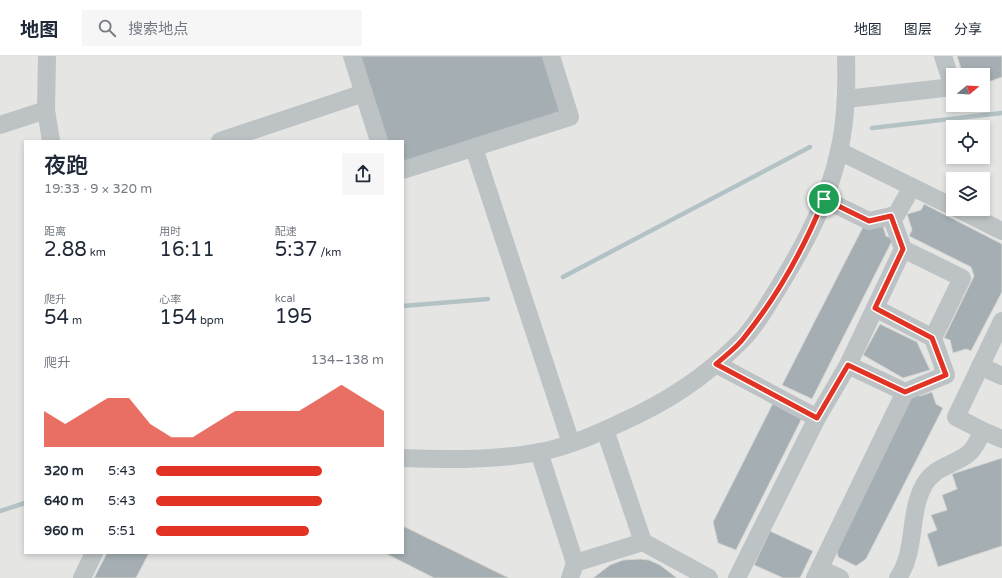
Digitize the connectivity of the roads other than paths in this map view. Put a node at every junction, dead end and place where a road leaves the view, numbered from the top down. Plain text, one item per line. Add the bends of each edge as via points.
1 (48, 56) edge
2 (352, 56) edge
3 (551, 56) edge
4 (846, 56) edge
5 (943, 56) edge
6 (364, 93) junction
7 (846, 99) junction
8 (46, 110) junction
9 (0, 125) edge
10 (51, 140) edge
11 (223, 140) edge
12 (379, 140) edge
13 (474, 148) junction
14 (839, 151) junction
15 (404, 170) edge
16 (912, 187) junction
17 (824, 199) junction
18 (946, 204) edge
19 (891, 216) junction
20 (972, 216) edge
21 (1001, 230) edge
22 (903, 249) junction
23 (875, 308) junction
24 (1002, 321) edge
25 (932, 338) junction
26 (716, 364) junction
27 (848, 365) junction
28 (980, 366) junction
29 (946, 375) junction
30 (1002, 376) edge
31 (970, 387) junction
32 (905, 392) junction
33 (817, 418) junction
34 (605, 430) junction
35 (983, 431) junction
36 (1002, 439) edge
37 (571, 443) junction
38 (539, 452) junction
39 (404, 458) edge
40 (643, 542) junction
41 (94, 554) edge
42 (573, 571) edge
43 (817, 573) edge
44 (82, 578) edge
45 (709, 578) edge
46 (737, 578) edge
47 (840, 578) edge
48 (898, 578) edge

1 - 8 street
2 - 6 street
3 - 13 street via 570,118
4 - 7 street
5 - 7 street via 953,87
6 - 11 street
6 - 12 street
7 - 14 street
8 - 9 street
8 - 10 street
13 - 15 street
13 - 37 street
14 - 16 street
14 - 17 street
16 - 18 street
16 - 19 street via 896,214
17 - 19 street via 869,221
17 - 26 street via 812,228 768,304 742,340
19 - 22 street
20 - 21 street
22 - 23 street
22 - 25 street via 962,278
23 - 25 street
23 - 27 street
24 - 28 street
25 - 29 street
26 - 33 street
26 - 34 street via 674,397
27 - 32 street
27 - 33 street
28 - 30 street
28 - 31 street
29 - 31 street
29 - 32 street
31 - 35 street via 956,417
32 - 43 street
33 - 46 street
34 - 37 street
34 - 40 street
35 - 36 street
35 - 48 street via 970,453 935,470 924,484 916,503 909,554
37 - 38 street
38 - 39 street via 490,457
38 - 42 street
40 - 42 street
40 - 45 street
41 - 44 street
43 - 47 street

